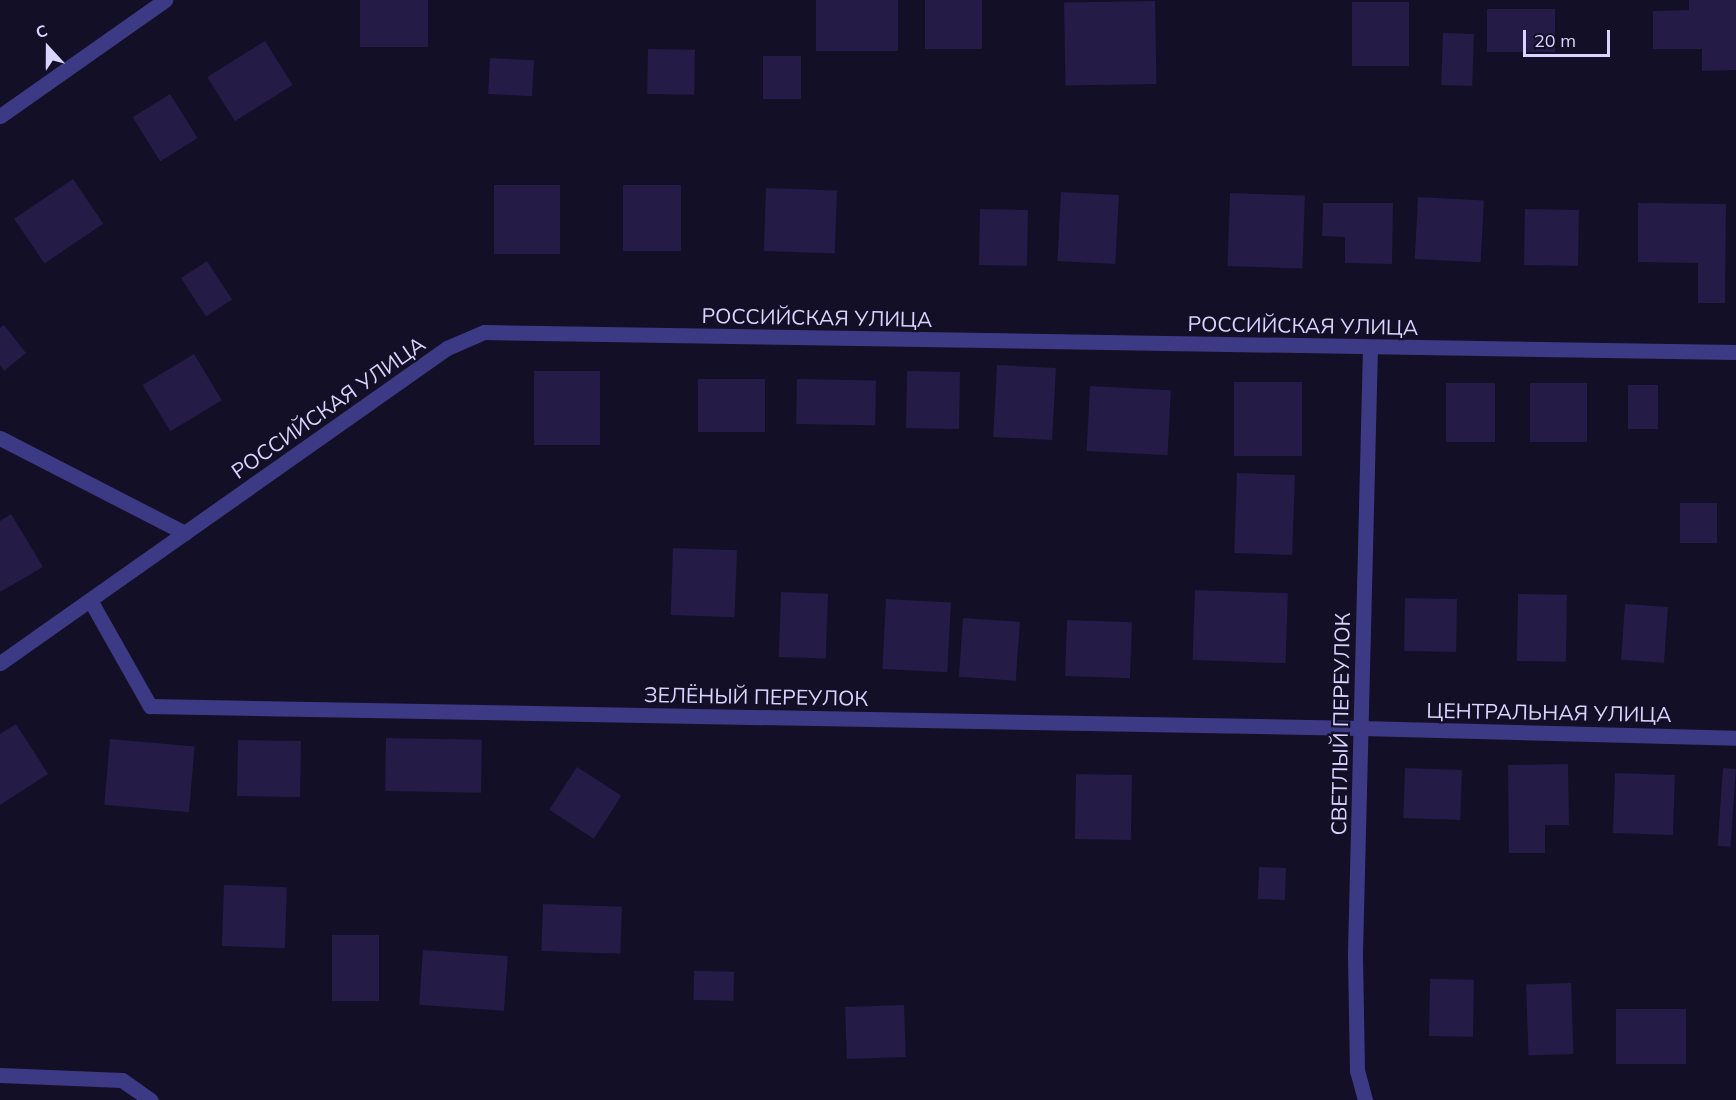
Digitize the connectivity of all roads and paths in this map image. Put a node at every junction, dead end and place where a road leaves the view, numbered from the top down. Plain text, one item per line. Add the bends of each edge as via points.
1 (165, 0) edge
2 (0, 116) edge
3 (1370, 348) junction
4 (1736, 352) edge
5 (0, 438) edge
6 (185, 533) junction
7 (90, 600) junction
8 (0, 663) edge
9 (1361, 728) junction
10 (1736, 738) edge
11 (0, 1076) edge
12 (151, 1100) edge
13 (1365, 1100) edge

1 - 2 street
3 - 4 street, РОССИЙСКАЯ УЛИЦА
3 - 6 street, РОССИЙСКАЯ УЛИЦА via 484,332 447,348
3 - 9 street, СВЕТЛЫЙ ПЕРЕУЛОК
5 - 6 street
6 - 7 street, РОССИЙСКАЯ УЛИЦА
7 - 8 street, РОССИЙСКАЯ УЛИЦА
7 - 9 street, ЗЕЛЁНЫЙ ПЕРЕУЛОК via 150,706
9 - 10 street, ЦЕНТРАЛЬНАЯ УЛИЦА
9 - 13 street, СВЕТЛЫЙ ПЕРЕУЛОК via 1355,952 1357,1071
11 - 12 street via 122,1080

